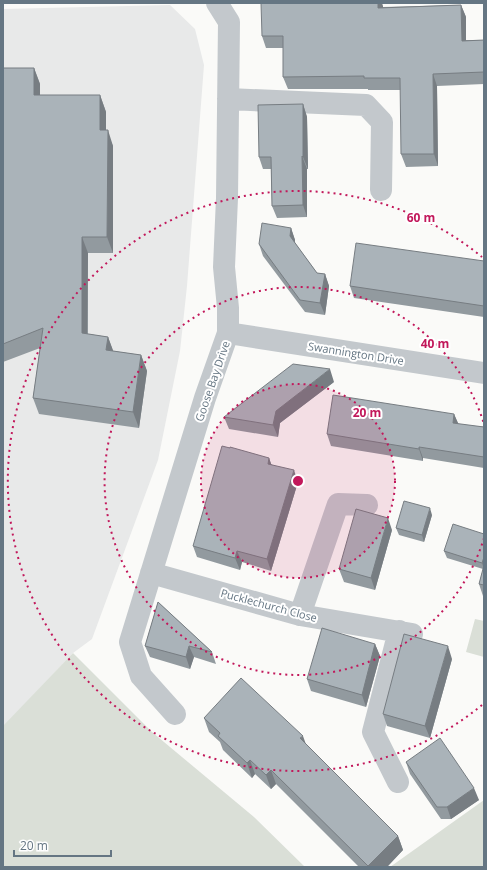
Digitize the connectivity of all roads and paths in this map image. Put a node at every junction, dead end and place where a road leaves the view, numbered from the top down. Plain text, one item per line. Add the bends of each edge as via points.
1 (217, 3) edge
2 (228, 100) junction
3 (381, 190) dead end
4 (228, 333) junction
5 (484, 372) edge
6 (367, 505) dead end
7 (151, 573) junction
8 (300, 615) junction
9 (175, 714) dead end
10 (398, 782) dead end

1 - 2 street, Goose Bay Drive via 229,22
2 - 3 street via 366,105 382,122
2 - 4 street, Goose Bay Drive via 224,267
4 - 5 street, Swannington Drive
4 - 7 street, Goose Bay Drive via 204,398
6 - 8 street via 338,504
7 - 8 street, Pucklechurch Close
7 - 9 street, Goose Bay Drive via 130,642 141,676
8 - 10 street, Pucklechurch Close via 406,633 373,732

